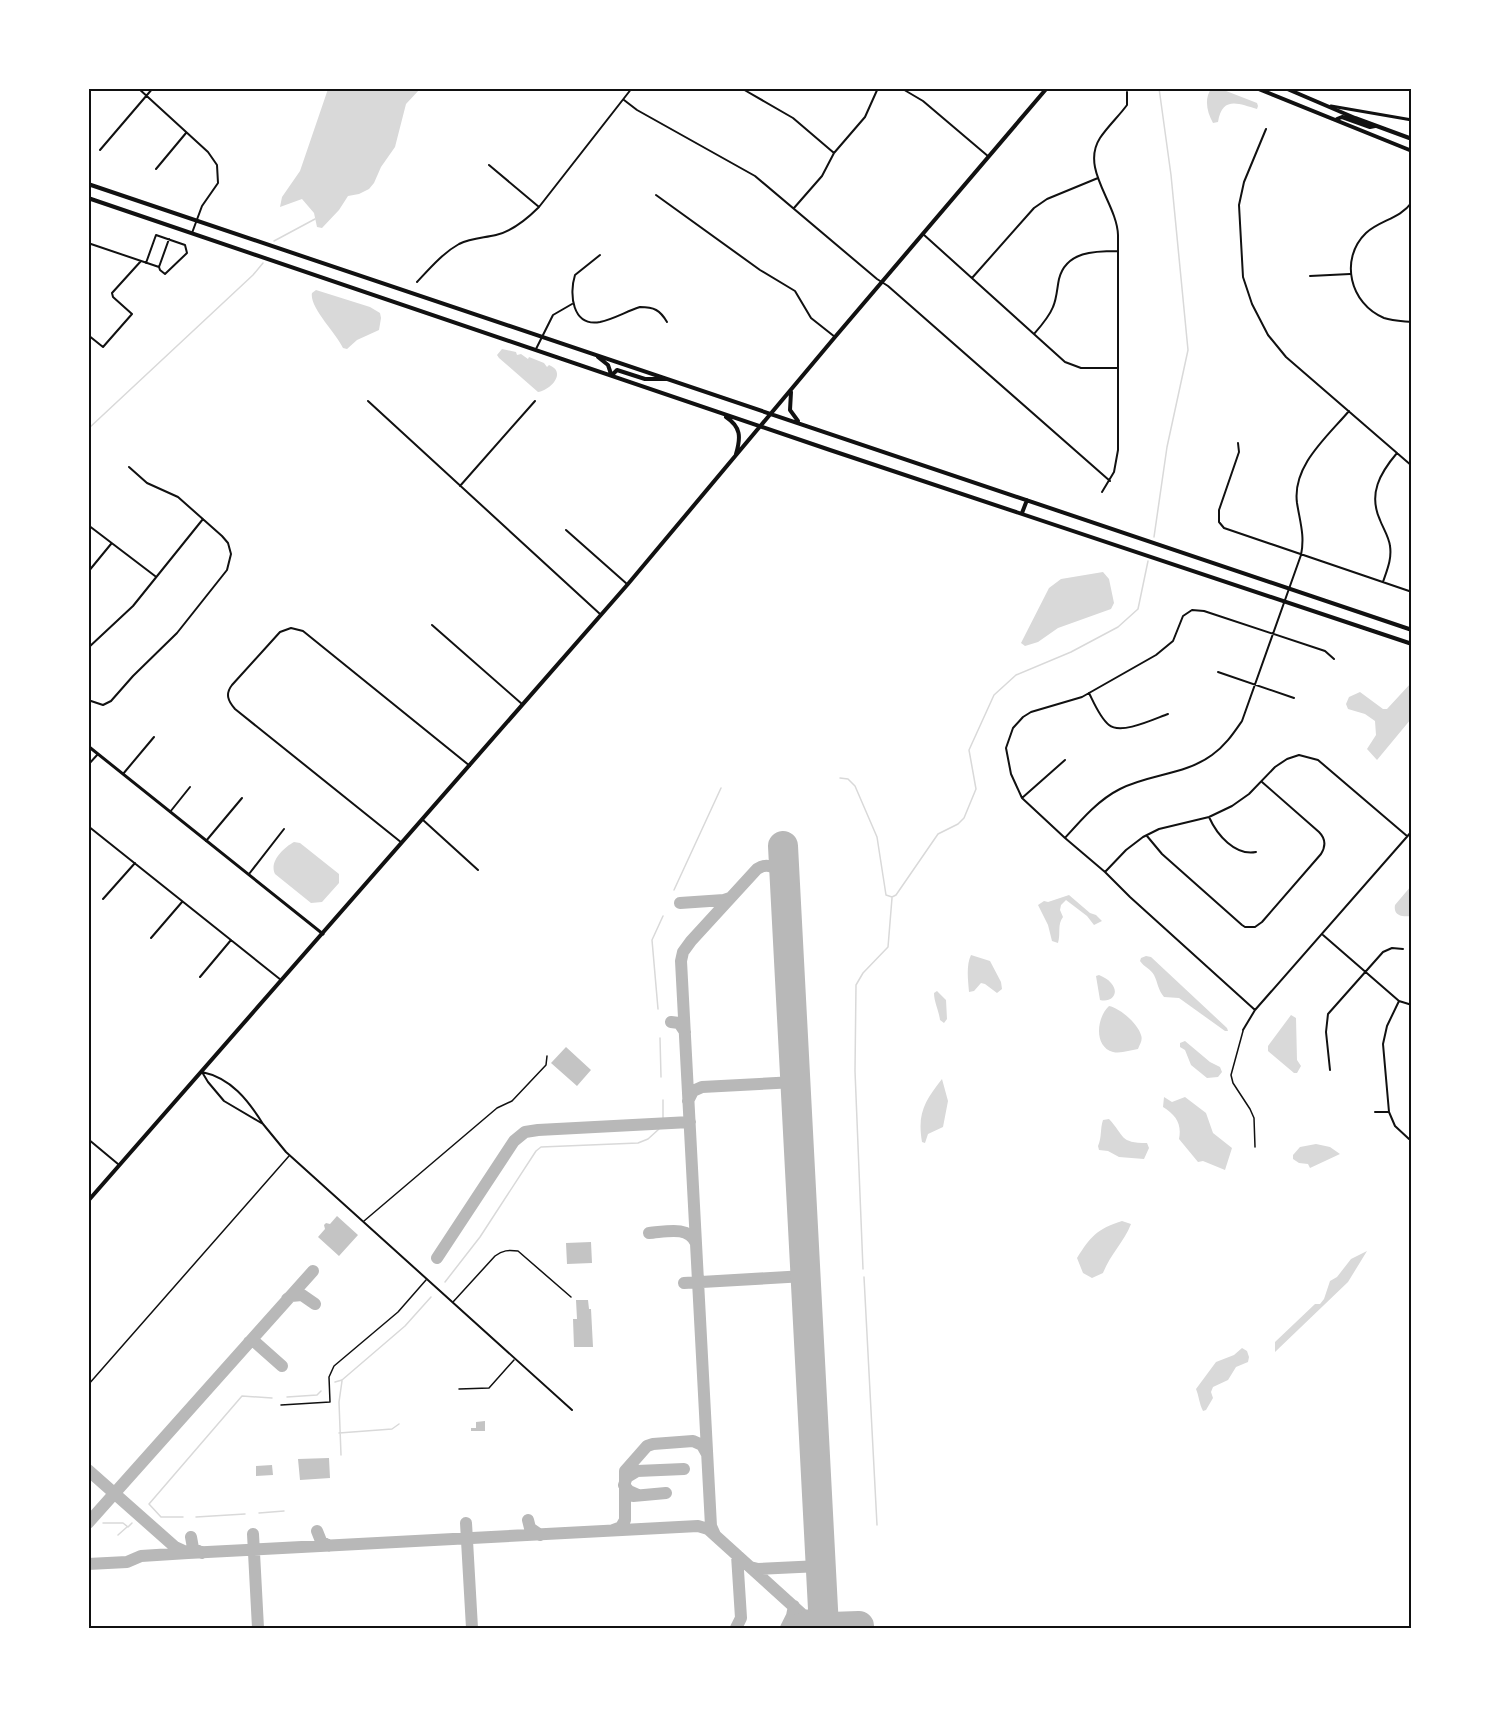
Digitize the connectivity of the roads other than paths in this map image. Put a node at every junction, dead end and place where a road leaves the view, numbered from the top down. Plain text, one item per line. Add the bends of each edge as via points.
1 (138, 88) edge
2 (153, 88) edge
3 (632, 88) edge
4 (741, 88) edge
5 (878, 88) edge
6 (901, 88) edge
7 (1047, 88) edge
8 (1256, 88) edge
9 (1285, 88) edge
10 (1127, 92) dead end
11 (146, 96) junction
12 (624, 100) junction
13 (1326, 105) junction
14 (1336, 120) junction
15 (1412, 120) edge
16 (1377, 126) junction
17 (1266, 129) dead end
18 (186, 134) junction
19 (1412, 139) edge
20 (100, 150) dead end
21 (1412, 151) edge
22 (834, 153) junction
23 (989, 156) junction
24 (489, 165) dead end
25 (156, 169) dead end
26 (1098, 178) junction
27 (88, 184) edge
28 (656, 195) dead end
29 (88, 198) edge
30 (1412, 202) edge
31 (539, 207) junction
32 (794, 208) junction
33 (197, 220) junction
34 (192, 233) junction
35 (923, 234) junction
36 (169, 239) junction
37 (88, 243) edge
38 (1118, 251) junction
39 (600, 255) dead end
40 (141, 261) junction
41 (146, 263) junction
42 (159, 267) junction
43 (1350, 274) junction
44 (1310, 276) dead end
45 (972, 278) junction
46 (417, 282) dead end
47 (882, 283) junction
48 (572, 304) junction
49 (667, 322) dead end
50 (1412, 322) edge
51 (1034, 334) junction
52 (88, 335) edge
53 (542, 337) junction
54 (835, 337) junction
55 (536, 349) junction
56 (592, 354) junction
57 (1118, 368) junction
58 (612, 375) junction
59 (670, 379) junction
60 (791, 390) junction
61 (368, 401) dead end
62 (535, 401) dead end
63 (1349, 411) junction
64 (720, 413) junction
65 (772, 413) junction
66 (801, 423) junction
67 (761, 426) junction
68 (1238, 443) dead end
69 (1396, 453) junction
70 (735, 458) junction
71 (1412, 466) edge
72 (129, 467) dead end
73 (1110, 481) junction
74 (460, 486) junction
75 (1102, 492) dead end
76 (1027, 500) junction
77 (1022, 513) junction
78 (203, 519) junction
79 (88, 525) edge
80 (566, 530) dead end
81 (111, 543) junction
82 (1301, 555) junction
83 (88, 572) edge
84 (155, 576) junction
85 (1383, 582) junction
86 (628, 584) junction
87 (1289, 589) junction
88 (1412, 592) edge
89 (1285, 602) junction
90 (602, 615) junction
91 (432, 625) dead end
92 (1412, 630) edge
93 (1274, 635) junction
94 (1412, 644) edge
95 (88, 648) edge
96 (1334, 659) dead end
97 (1218, 672) dead end
98 (1256, 685) junction
99 (1089, 693) junction
100 (1294, 698) dead end
101 (88, 700) edge
102 (523, 705) junction
103 (1168, 714) dead end
104 (154, 737) dead end
105 (88, 746) edge
106 (98, 754) junction
107 (1065, 760) dead end
108 (88, 765) edge
109 (470, 766) junction
110 (123, 774) junction
111 (1262, 782) junction
112 (190, 787) dead end
113 (242, 798) dead end
114 (1022, 798) junction
115 (170, 812) junction
116 (1209, 817) junction
117 (423, 820) junction
118 (88, 826) edge
119 (284, 829) dead end
120 (1412, 831) edge
121 (1147, 836) junction
122 (1407, 836) junction
123 (1065, 838) junction
124 (206, 841) junction
125 (402, 844) junction
126 (1256, 852) dead end
127 (135, 863) junction
128 (478, 870) dead end
129 (1106, 872) junction
130 (249, 874) junction
131 (104, 899) dead end
132 (182, 902) junction
133 (323, 934) junction
134 (1322, 935) junction
135 (151, 938) dead end
136 (231, 940) junction
137 (1403, 949) dead end
138 (1364, 972) junction
139 (200, 976) dead end
140 (282, 981) junction
141 (1399, 1001) junction
142 (1412, 1005) edge
143 (1255, 1010) junction
144 (1243, 1030) joint
145 (547, 1056) dead end
146 (1330, 1070) dead end
147 (202, 1072) junction
148 (1375, 1112) dead end
149 (1389, 1112) junction
150 (263, 1124) junction
151 (88, 1139) edge
152 (1409, 1139) dead end
153 (1255, 1147) dead end
154 (289, 1155) junction
155 (120, 1166) junction
156 (88, 1201) edge
157 (363, 1222) junction
158 (426, 1279) junction
159 (571, 1297) dead end
160 (452, 1302) junction
161 (515, 1359) junction
162 (88, 1385) edge
163 (459, 1389) dead end
164 (281, 1405) dead end
165 (572, 1410) dead end

1 - 11 street
2 - 11 street
3 - 12 street
4 - 22 street via 793,118
5 - 22 street via 865,117
6 - 23 street via 923,101
7 - 23 main road
8 - 14 main road
9 - 13 main road
10 - 26 street via 1127,105 1097,144 1094,163
11 - 18 street
11 - 20 street
12 - 31 street
12 - 32 street via 755,176
13 - 15 street
13 - 16 main road
14 - 16 main road via 1342,117
14 - 21 main road
16 - 19 main road
17 - 63 street via 1239,205 1246,289 1276,347
18 - 25 street
18 - 33 street via 212,156 219,177
22 - 32 street via 822,176
23 - 35 main road
24 - 31 street
26 - 38 street via 1116,221
26 - 45 street via 1034,208
27 - 33 main road
28 - 54 street via 795,291 811,318
29 - 34 main road
30 - 43 street via 1402,213 1364,235 1354,251
31 - 46 street via 509,230 459,244
32 - 47 street
33 - 34 street
33 - 53 main road
34 - 55 main road
35 - 45 street
35 - 47 main road
36 - 41 street via 155,236
36 - 42 street
36 - 42 street via 184,245 187,253 165,274
37 - 40 street
38 - 51 street via 1083,254 1066,266 1053,309
38 - 57 street
39 - 48 street via 575,275
40 - 41 street
40 - 52 street via 112,293 132,314 103,347
41 - 42 street
43 - 44 street
43 - 50 street via 1355,291 1377,314
45 - 51 street
47 - 54 main road
47 - 73 street
48 - 49 street via 583,318 595,322 640,307 655,308
48 - 53 street via 553,315
51 - 57 street via 1071,365
53 - 55 street
53 - 56 main road
54 - 60 main road
55 - 58 main road
56 - 58 main road via 608,365
56 - 59 main road
57 - 73 street via 1119,450
58 - 59 main road via 617,370 645,379
58 - 64 main road
59 - 65 main road
60 - 65 main road
60 - 66 main road via 790,410
61 - 74 street
62 - 74 street
63 - 69 street
63 - 82 street via 1308,460 1299,479 1297,502 1304,542
64 - 67 main road
64 - 70 main road via 740,431
65 - 66 main road
65 - 67 main road
66 - 76 main road
67 - 70 main road
67 - 77 main road
68 - 82 street via 1239,452 1219,510 1219,522 1229,531
69 - 71 street
69 - 85 street via 1382,471 1375,493 1377,514 1390,546
70 - 86 main road
72 - 78 street via 147,483 178,497
73 - 75 street
74 - 90 street
76 - 77 main road
76 - 87 main road
77 - 89 main road
78 - 84 street
78 - 101 street via 228,543 231,554 227,570 177,633 111,701 103,705
79 - 81 street
80 - 86 street
81 - 83 street
81 - 84 street
82 - 85 street
82 - 87 street
84 - 95 street via 133,606
85 - 88 street
86 - 90 main road
87 - 89 street
87 - 92 main road
89 - 93 street
89 - 94 main road
90 - 102 main road
91 - 102 street
93 - 96 street via 1325,651
93 - 98 street
93 - 99 street via 1200,610 1189,612 1164,650
97 - 98 street
98 - 100 street
98 - 123 street via 1242,721 1212,755 1189,767 1119,789 1092,809
99 - 103 street via 1113,728 1125,729
99 - 114 street via 1031,712 1013,728 1006,748 1011,774
102 - 109 main road
104 - 110 street
105 - 106 street
106 - 108 street
106 - 110 street
107 - 114 street
109 - 117 main road
109 - 125 street via 303,632 291,628 280,632 232,685 227,694 235,709
110 - 115 street
111 - 116 street
111 - 121 street via 1319,832 1325,843 1321,854 1255,927 1242,926
111 - 122 street via 1293,757 1304,755 1318,760
112 - 115 street
113 - 124 street
114 - 123 street
115 - 124 street
116 - 121 street via 1159,829
116 - 126 street via 1215,830 1239,852
117 - 125 main road
117 - 128 street
118 - 127 street
119 - 130 street
120 - 122 street
121 - 129 street via 1126,850
122 - 134 street
123 - 129 street
124 - 130 street
125 - 133 main road
127 - 131 street
127 - 132 street
129 - 143 street
130 - 133 street
132 - 135 street
132 - 136 street
133 - 140 main road
134 - 138 street
134 - 143 street
136 - 139 street
136 - 140 street
137 - 138 street via 1386,949
138 - 141 street
138 - 146 street via 1328,1014
140 - 147 main road
141 - 142 street
141 - 149 street via 1383,1044
143 - 144 street
144 - 153 lane via 1231,1075 1254,1118
145 - 157 lane via 546,1065 512,1101 499,1106
147 - 150 street via 224,1101
147 - 150 street via 215,1075 242,1094
147 - 155 main road
148 - 149 street
149 - 152 street via 1395,1126
150 - 154 street
151 - 155 street
154 - 157 street
154 - 162 lane
155 - 156 main road
157 - 158 street
158 - 160 street
158 - 164 lane via 398,1312 334,1366 329,1377 330,1402
159 - 160 lane via 518,1251 509,1250 495,1256
160 - 161 street
161 - 163 lane via 489,1388
161 - 165 street

